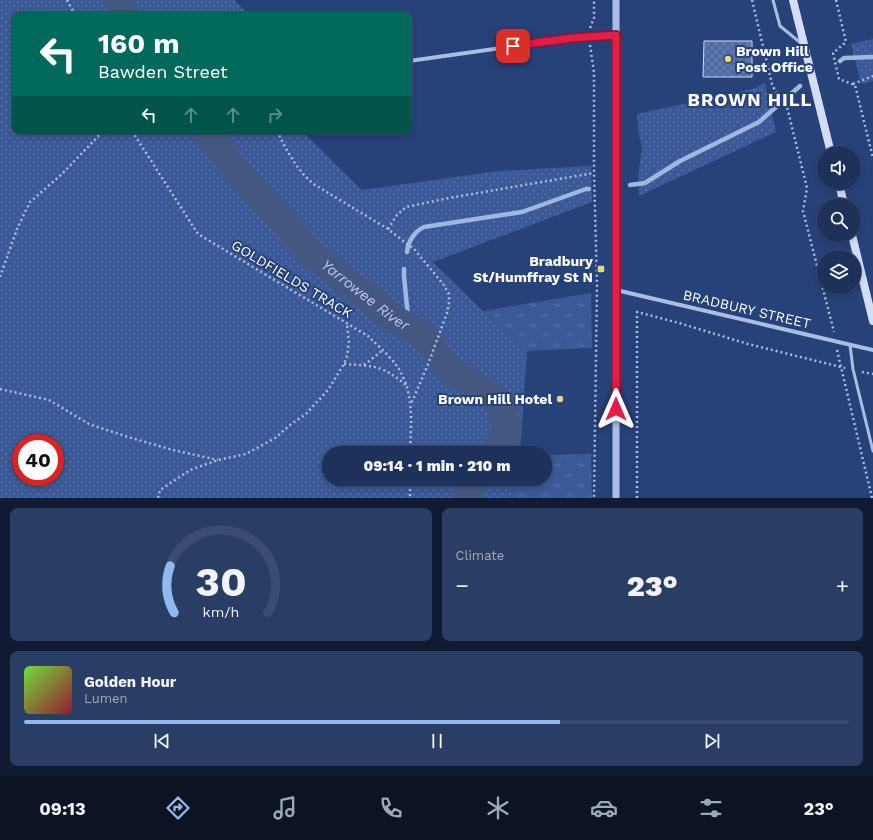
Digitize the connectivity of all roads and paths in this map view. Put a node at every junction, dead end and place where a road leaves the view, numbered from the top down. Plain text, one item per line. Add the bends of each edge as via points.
1 (67, 0) edge
2 (594, 0) edge
3 (616, 0) edge
4 (752, 0) edge
5 (773, 0) edge
6 (793, 0) edge
7 (836, 0) edge
8 (73, 12) edge
9 (616, 35) junction
10 (590, 37) junction
11 (805, 46) junction
12 (412, 61) edge
13 (873, 76) edge
14 (853, 84) junction
15 (100, 134) edge
16 (134, 134) edge
17 (279, 134) edge
18 (829, 146) edge
19 (873, 158) edge
20 (594, 173) junction
21 (388, 229) junction
22 (854, 242) edge
23 (0, 277) edge
24 (616, 290) junction
25 (873, 321) edge
26 (347, 324) junction
27 (835, 341) junction
28 (850, 345) junction
29 (383, 350) junction
30 (873, 350) edge
31 (344, 364) junction
32 (363, 365) junction
33 (840, 366) junction
34 (853, 370) junction
35 (873, 374) edge
36 (406, 386) junction
37 (0, 389) edge
38 (411, 405) junction
39 (410, 446) edge
40 (873, 451) edge
41 (218, 460) junction
42 (410, 486) edge
43 (158, 498) edge
44 (410, 498) edge
45 (594, 498) edge
46 (616, 498) edge
47 (637, 498) edge
48 (872, 498) edge

1 - 8 path
2 - 10 path
3 - 9 street
4 - 27 path via 772,84 777,96 787,107 807,188 803,211
5 - 11 lane via 780,26
6 - 11 main road
7 - 14 path via 846,42 833,53 839,79
9 - 10 street
9 - 24 street
10 - 12 street
10 - 20 path via 594,72
11 - 18 main road
13 - 14 path
14 - 19 path
15 - 23 path via 62,174 30,202 16,229
16 - 26 path, GOLDFIELDS TRACK via 198,234
17 - 21 path via 296,166 314,185
20 - 21 path via 406,207
20 - 45 path via 597,284
21 - 38 path via 415,250 449,294 446,312
22 - 25 main road
24 - 27 street, BRADBURY STREET
24 - 46 street
26 - 29 path, GOLDFIELDS TRACK via 368,336
26 - 31 path via 349,343
27 - 28 street, BRADBURY STREET
27 - 33 path
28 - 30 street, BRADBURY STREET
28 - 34 lane
29 - 32 path
29 - 36 path, GOLDFIELDS TRACK via 397,366
31 - 32 path
31 - 41 path via 314,407 275,438 246,454
32 - 36 path via 384,369
33 - 34 path
33 - 47 path via 748,344 679,322 637,312
33 - 48 path
34 - 35 path
34 - 40 lane
36 - 38 path, GOLDFIELDS TRACK
37 - 41 path via 49,400 88,424 173,450
38 - 39 path, GOLDFIELDS TRACK
41 - 43 path via 190,470 160,490
42 - 44 path

